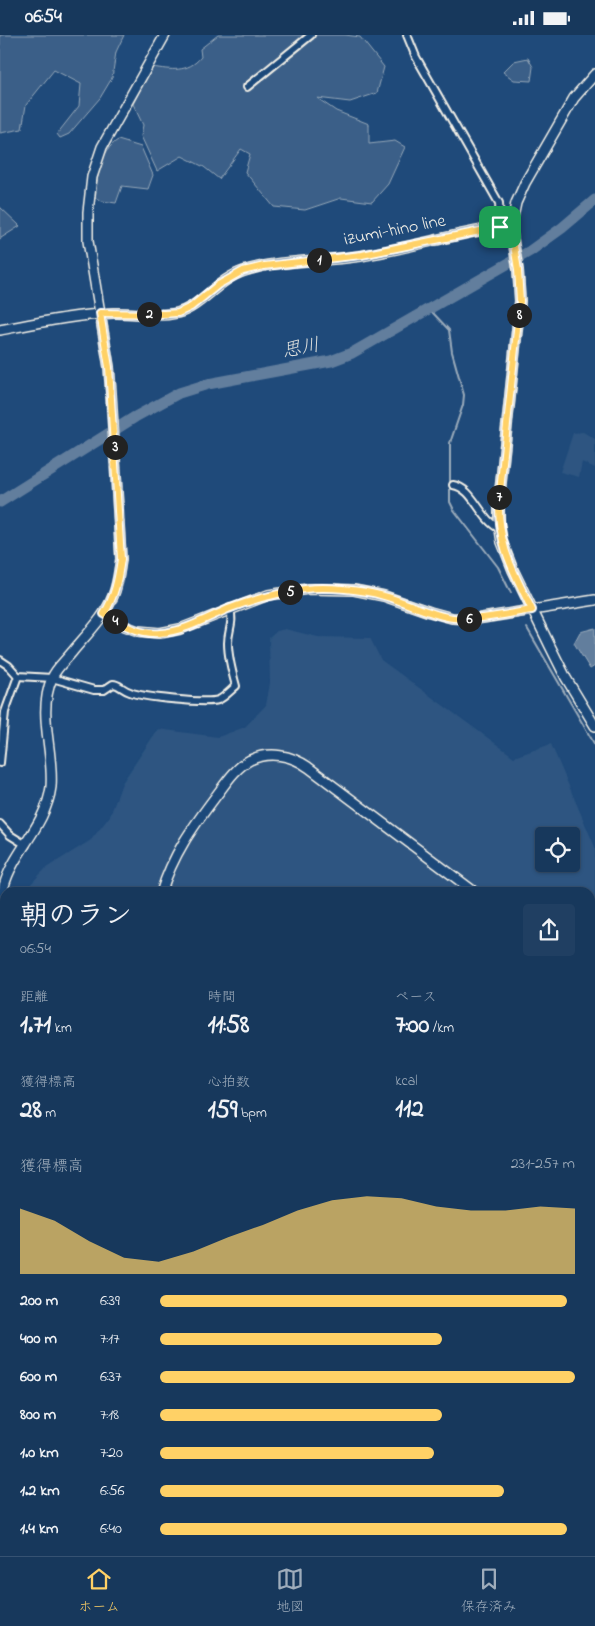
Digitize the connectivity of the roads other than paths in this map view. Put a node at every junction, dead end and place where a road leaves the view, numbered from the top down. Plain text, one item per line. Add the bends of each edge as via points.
1 (165, 35) edge
2 (310, 35) edge
3 (407, 35) edge
4 (595, 74) edge
5 (247, 87) dead end
6 (500, 227) junction
7 (511, 227) junction
8 (100, 313) junction
9 (0, 329) edge
10 (453, 485) dead end
11 (500, 529) junction
12 (595, 600) edge
13 (230, 609) junction
14 (532, 610) junction
15 (104, 614) junction
16 (0, 660) edge
17 (18, 676) junction
18 (52, 678) junction
19 (3, 710) edge
20 (595, 726) edge
21 (0, 763) edge
22 (0, 824) edge
23 (26, 845) junction
24 (4, 887) edge
25 (163, 887) edge
26 (468, 887) edge

1 - 8 street via 102,147 92,177 88,241
2 - 5 street
3 - 6 street via 416,57 499,203
4 - 7 street via 574,98 525,183 516,203
6 - 7 street, izumi-hino line
6 - 8 street, izumi-hino line via 362,255 243,271 178,313
7 - 11 street via 518,267 520,313 499,501
8 - 9 street, izumi-hino line
8 - 15 street via 109,367 121,559 114,596
10 - 11 street via 468,493 486,519
11 - 14 street via 504,550
12 - 14 street
13 - 14 street via 268,595 308,589 354,590 384,596 452,618 476,619
13 - 15 street via 180,629 160,633 138,631
13 - 18 street via 233,619 228,641 236,686 219,700 201,702 130,693 113,683 104,690 94,690
14 - 20 street via 566,679
15 - 18 street
16 - 17 street
17 - 18 street
17 - 19 street
18 - 23 street via 45,710 50,787 38,825
19 - 21 street
22 - 23 street
23 - 24 street via 9,871
25 - 26 street via 183,841 232,776 250,761 273,755 292,758 308,767

